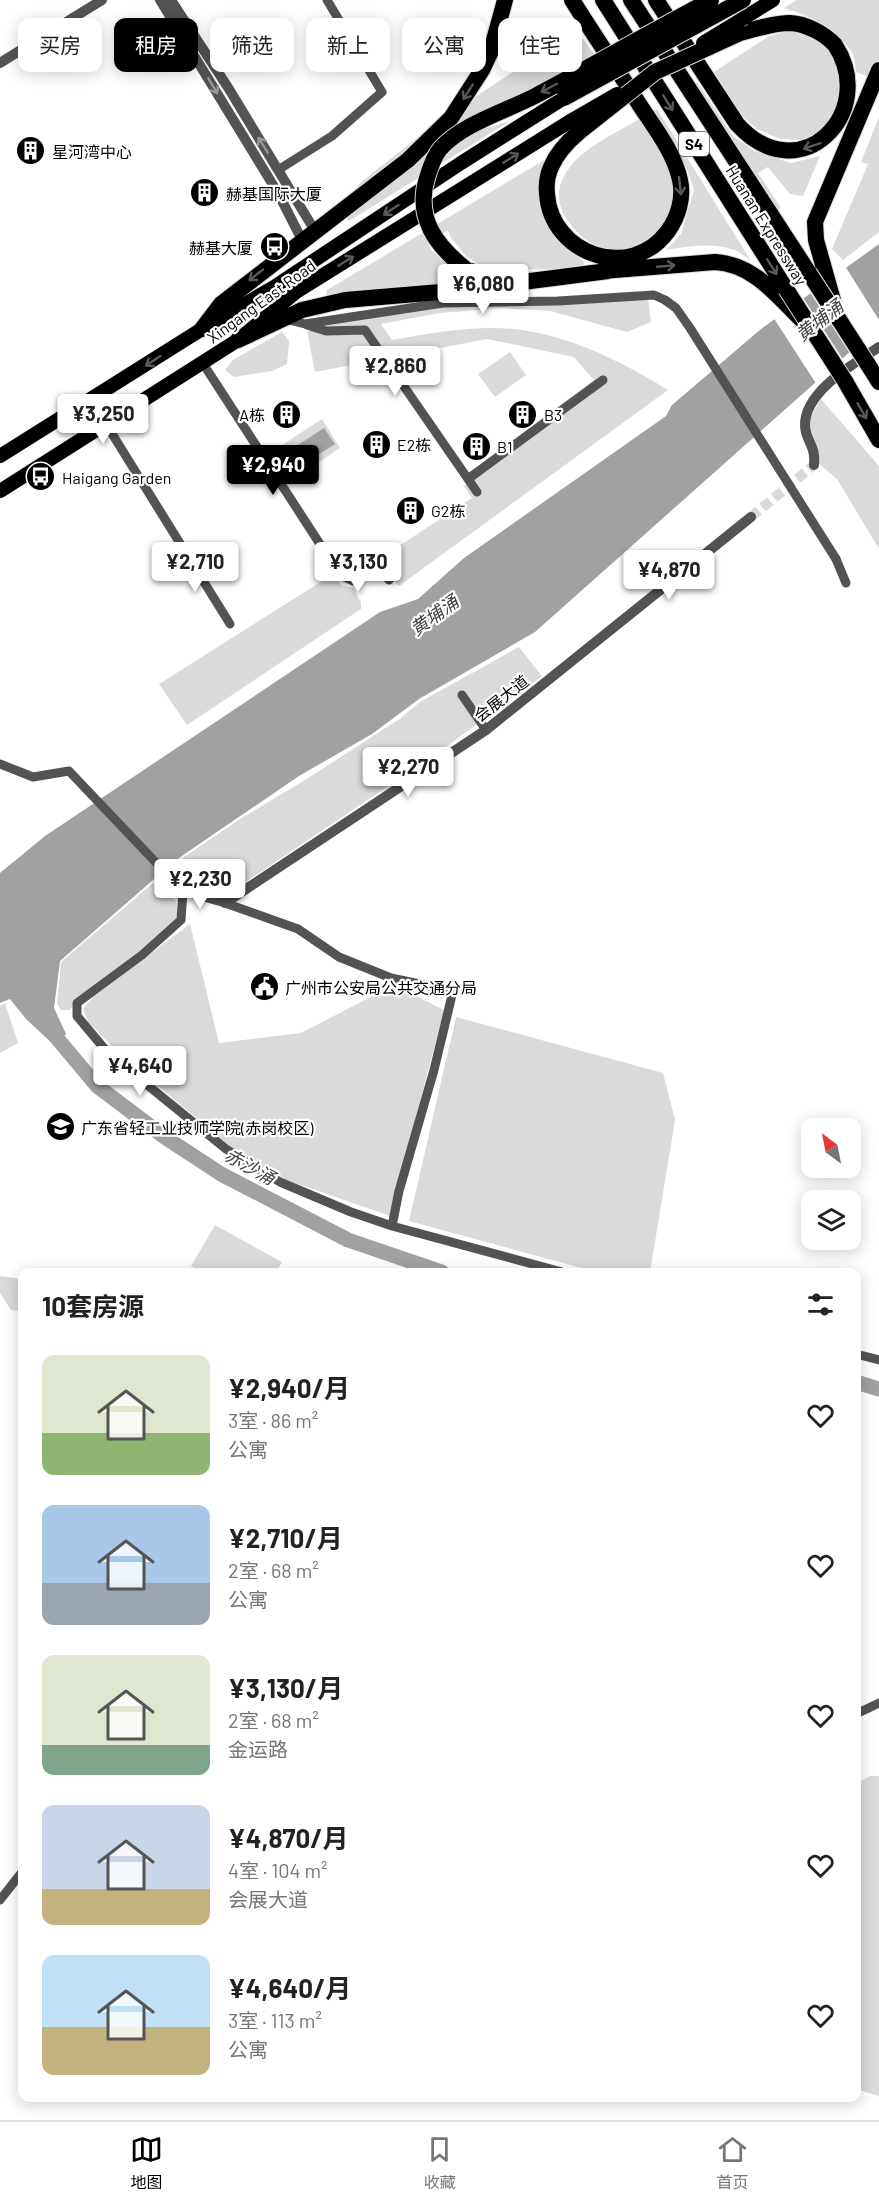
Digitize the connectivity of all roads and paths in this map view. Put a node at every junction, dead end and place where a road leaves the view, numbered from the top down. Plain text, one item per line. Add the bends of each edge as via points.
1 (102, 0) edge
2 (160, 0) edge
3 (171, 0) edge
4 (327, 0) edge
5 (505, 0) edge
6 (572, 0) edge
7 (603, 0) edge
8 (631, 0) edge
9 (656, 0) edge
10 (712, 0) edge
11 (743, 0) edge
12 (773, 0) edge
13 (742, 25) junction
14 (0, 63) edge
15 (879, 70) edge
16 (564, 98) junction
17 (879, 98) edge
18 (575, 126) junction
19 (844, 152) junction
20 (278, 170) junction
21 (308, 235) junction
22 (816, 269) junction
23 (608, 271) junction
24 (781, 292) junction
25 (283, 318) junction
26 (305, 324) junction
27 (202, 329) junction
28 (238, 340) junction
29 (879, 347) edge
30 (202, 362) junction
31 (603, 380) dead end
32 (879, 382) edge
33 (106, 423) junction
34 (879, 440) edge
35 (0, 456) edge
36 (814, 465) dead end
37 (468, 479) junction
38 (0, 491) edge
39 (477, 492) dead end
40 (750, 517) tunnel mouth
41 (389, 580) dead end
42 (846, 583) dead end
43 (230, 624) dead end
44 (462, 695) dead end
45 (486, 730) junction
46 (0, 764) edge
47 (183, 891) junction
48 (225, 903) junction
49 (392, 1226) junction
50 (547, 1268) edge
51 (861, 1355) edge
52 (879, 1360) edge
53 (879, 1703) edge
54 (861, 1712) edge
55 (18, 1877) edge
56 (0, 1900) edge

1 - 14 street
2 -> 21 street via 278,193
20 -> 3 street
4 - 20 street via 382,92 332,136
5 -> 21 highway via 491,51 451,118 408,160
6 -> 18 highway via 658,133 681,182 679,210 673,224 652,247 638,255 593,255 572,243 556,224 547,200 549,169
7 -> 24 highway, Huanan Expressway / S4
8 - 22 highway, Huanan Expressway / S4
13 -> 9 highway via 791,23 810,28 830,40 847,62 853,86 847,114 832,137 818,146 789,150 764,146 754,140 737,124
10 - 16 main road, Xingang East Road, bridge
10 -> 23 highway, bridge via 476,124 440,149 430,167 424,188 429,229 440,246 467,270 501,278
11 - 16 highway, bridge
12 - 13 main road
13 - 18 highway, bridge via 656,72
15 - 19 highway
16 -> 27 main road, Xingang East Road via 274,287
17 - 19 highway via 865,130
28 -> 18 main road, Xingang East Road via 296,292
19 - 22 highway via 815,222
20 - 21 street
21 -> 27 highway via 221,304
22 - 32 highway, Huanan Expressway / S4, bridge via 838,318
23 -> 24 highway via 723,262 746,268
23 - 25 highway via 345,300
24 -> 34 highway, Huanan Expressway / S4, bridge via 815,333
25 - 26 street
25 - 28 highway
26 - 37 street via 326,331 365,330
26 - 42 street, bridge via 443,303 654,295 665,300 690,328 836,559
27 -> 35 main road, Xingang East Road
28 - 30 main road, Xingang East Road
29 - 36 street via 814,398 805,432 815,453
30 - 33 main road, Xingang East Road
30 - 41 street via 342,573 353,581 371,571 383,573
31 - 37 street
33 - 38 main road, Xingang East Road
33 - 43 street
37 - 39 street
40 - 45 street, 会展大道
44 - 45 street
45 - 48 street, 会展大道
46 - 47 street via 33,777 69,771
47 - 48 street
47 - 49 street via 181,920 142,955 77,1003 77,1016 108,1053 226,1149 280,1182
48 - 49 street via 298,929 339,957 391,978 453,991
49 - 50 street
51 - 52 street
53 - 54 street
55 - 56 street

